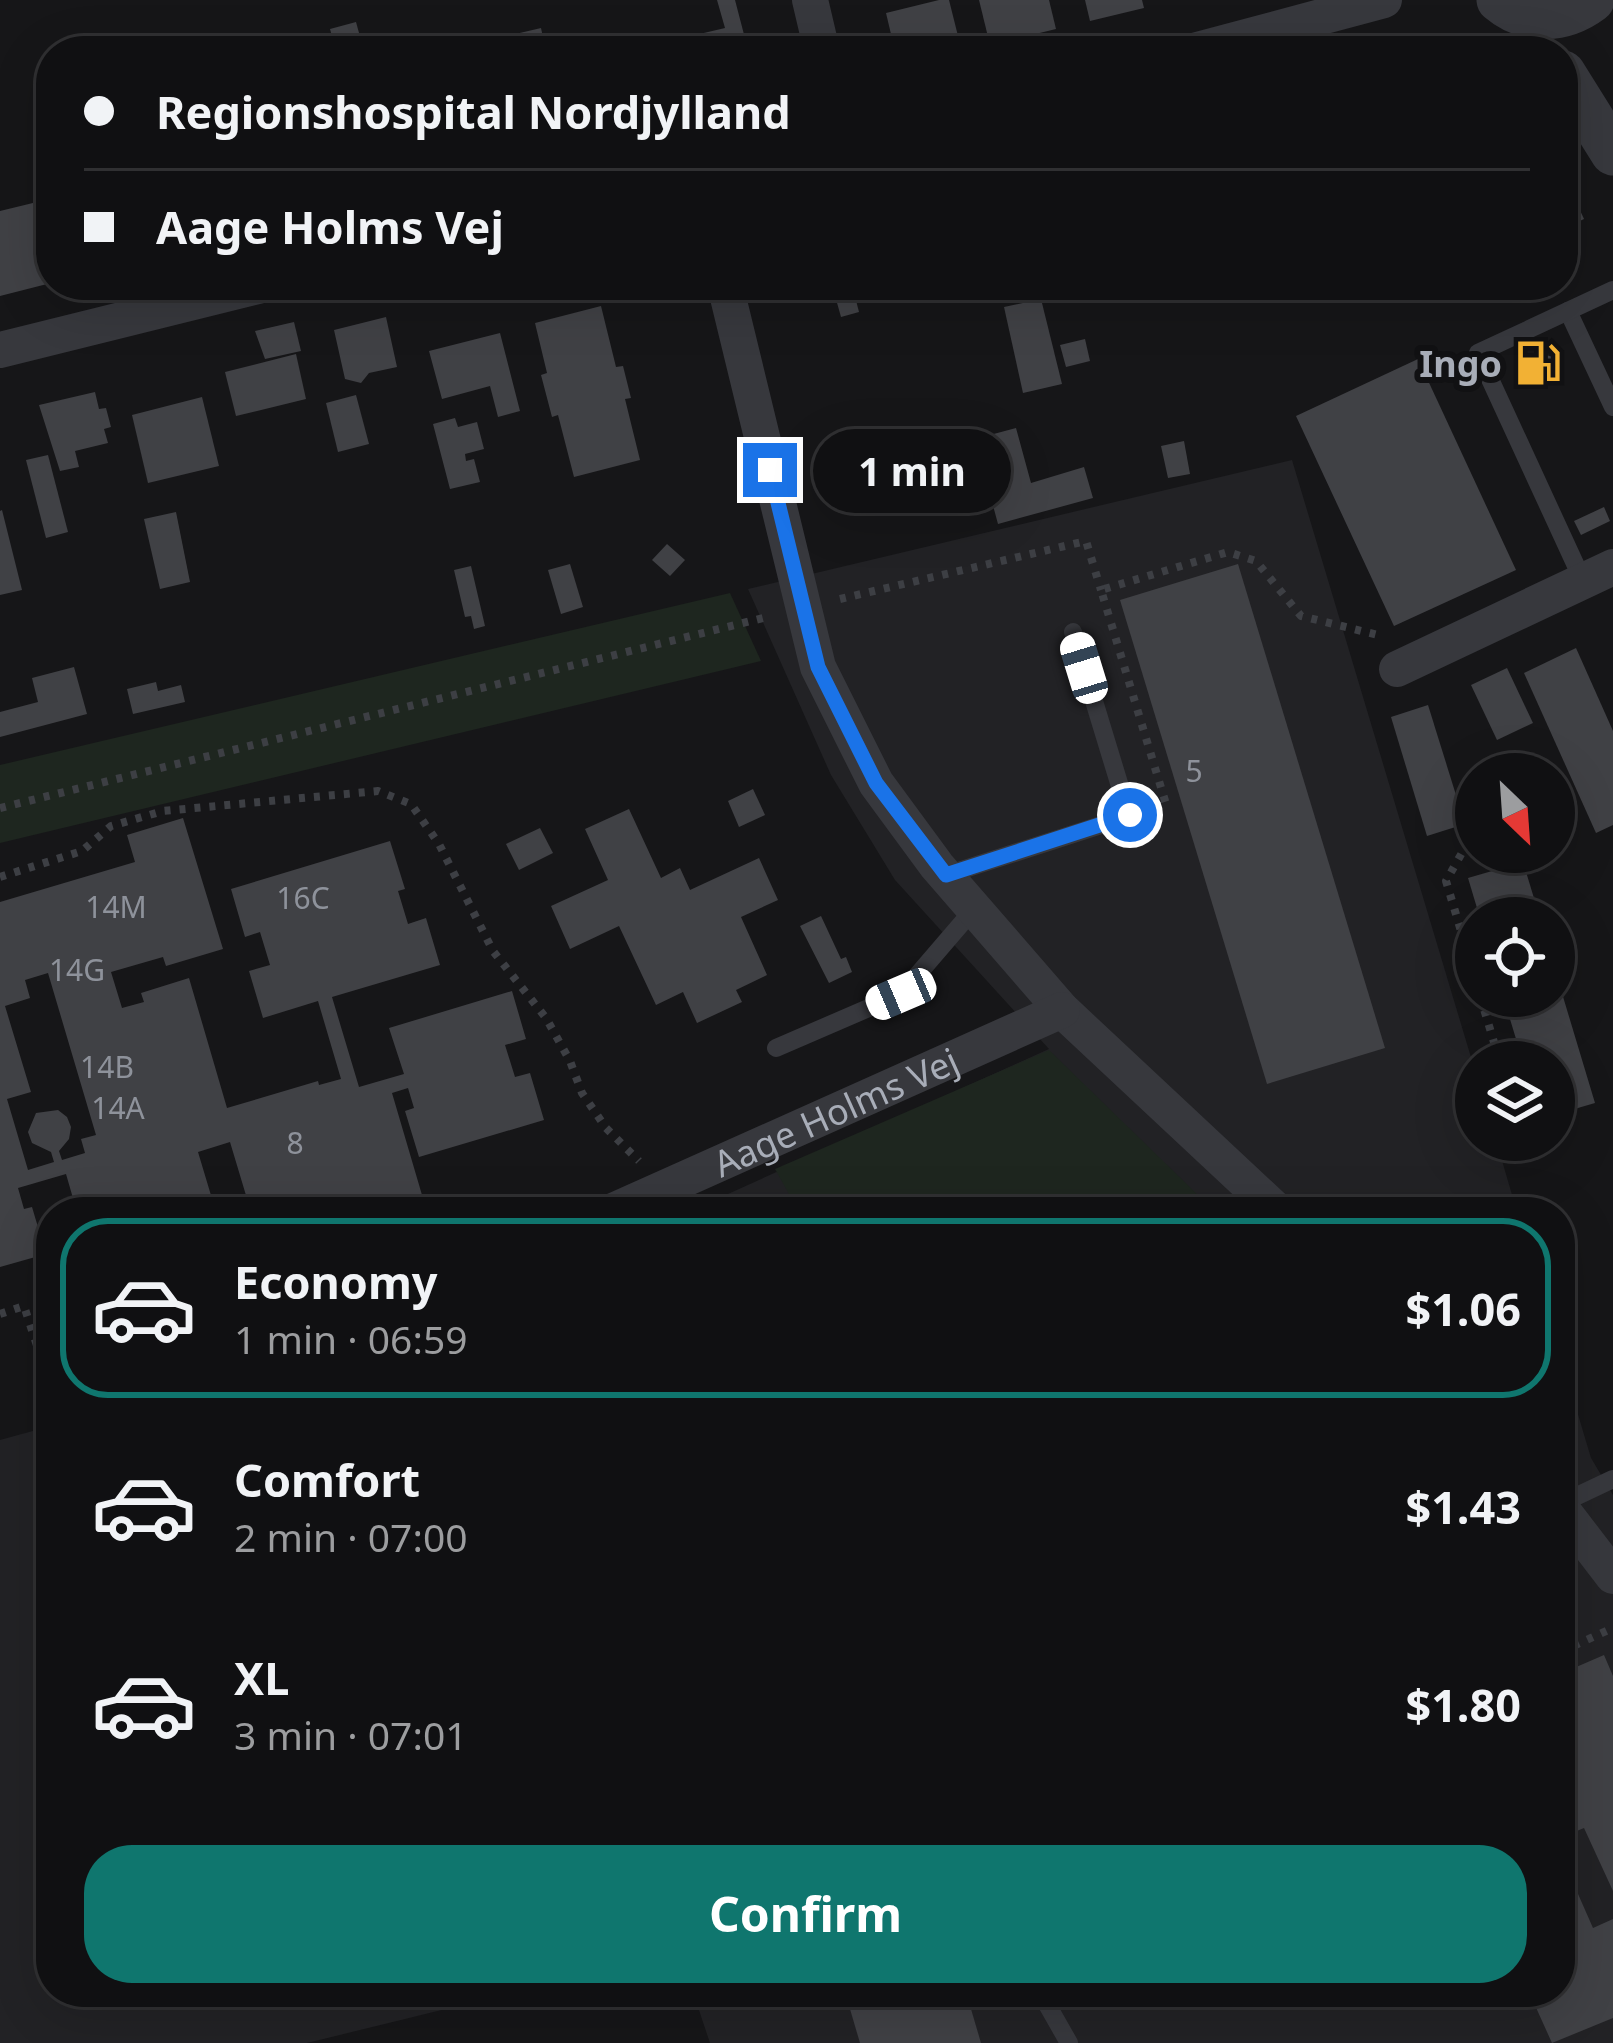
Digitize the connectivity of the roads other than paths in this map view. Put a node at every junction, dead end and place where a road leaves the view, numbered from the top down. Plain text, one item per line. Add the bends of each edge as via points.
1 (810, 0) edge
2 (1384, 0) edge
3 (1592, 0) edge
4 (1608, 0) edge
5 (1613, 13) edge
6 (1525, 22) edge
7 (819, 36) edge
8 (1250, 36) edge
9 (1578, 97) edge
10 (1613, 153) edge
11 (1613, 290) edge
12 (202, 300) edge
13 (729, 300) edge
14 (1568, 310) junction
15 (0, 350) edge
16 (1613, 407) edge
17 (1598, 574) edge
18 (1073, 632) dead end
19 (1397, 669) road end
20 (946, 875) junction
21 (974, 909) junction
22 (1062, 1010) junction
23 (776, 1048) dead end
24 (645, 1197) edge
25 (1263, 1197) edge
26 (1613, 1479) edge
27 (1575, 1498) edge
28 (1575, 1525) edge
29 (1613, 1576) edge
30 (1049, 2007) edge
31 (1069, 2043) edge

1 - 7 street
2 - 8 street
3 - 6 street via 1570,14
4 - 5 street
9 - 10 street
11 - 14 lane
12 - 15 street
13 - 20 street via 818,667 876,783
14 - 16 lane
14 - 17 lane via 1478,353
17 - 19 street
18 - 20 lane via 1130,815
20 - 21 street
21 - 22 street
21 - 23 lane via 901,994
22 - 24 street, Aage Holms Vej
22 - 25 street
26 - 27 lane
28 - 29 street
30 - 31 lane

